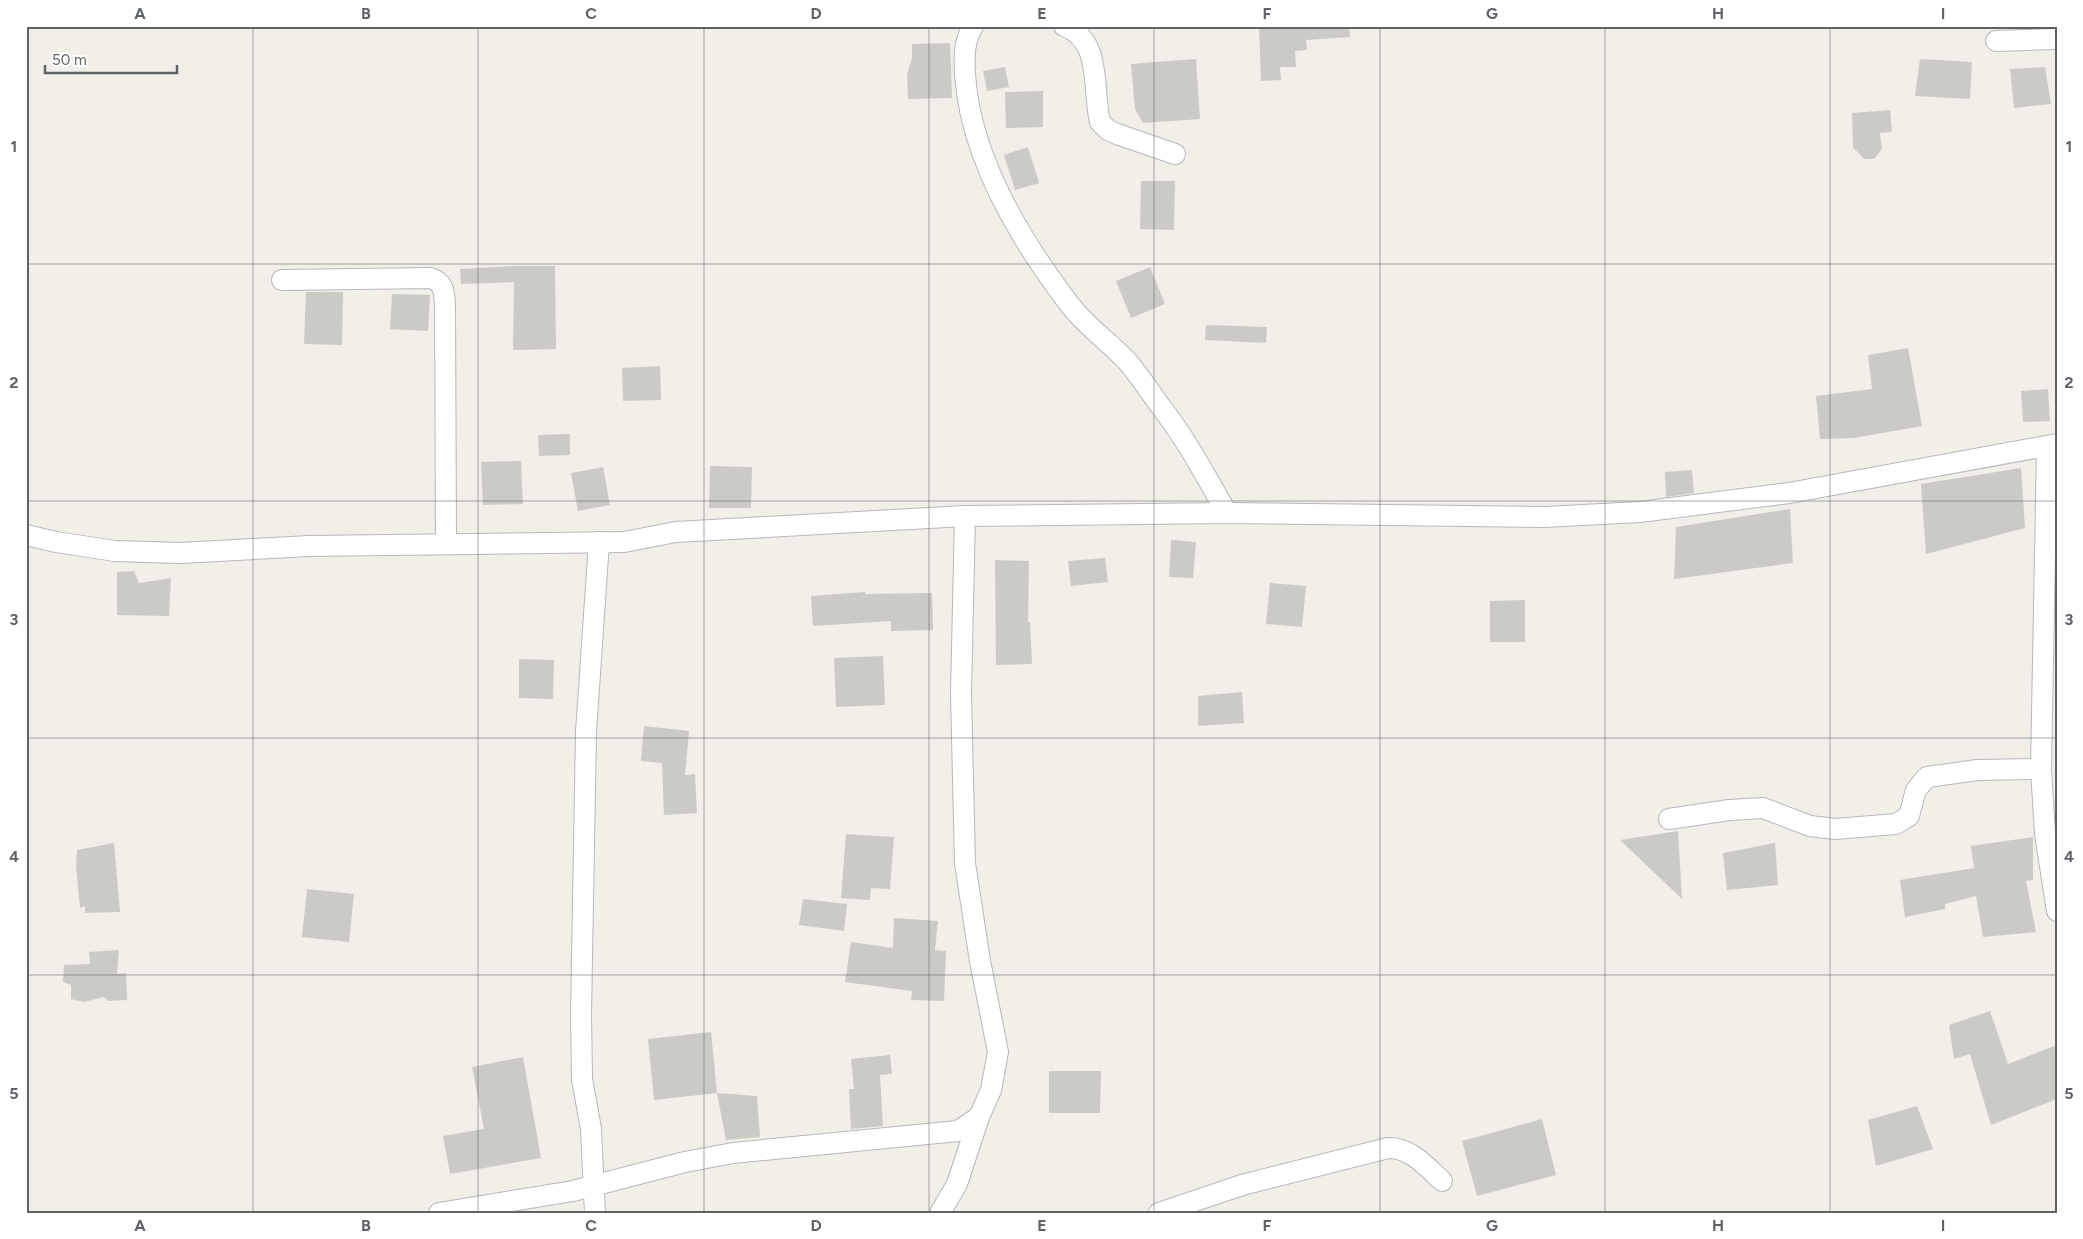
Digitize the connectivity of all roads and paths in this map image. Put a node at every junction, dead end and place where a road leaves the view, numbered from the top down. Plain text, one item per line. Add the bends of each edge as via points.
1 (973, 26) edge
2 (1064, 26) edge
3 (2057, 39) edge
4 (1996, 41) dead end
5 (1175, 154) dead end
6 (282, 280) dead end
7 (2052, 445) edge
8 (1227, 513) junction
9 (965, 516) junction
10 (26, 535) edge
11 (599, 542) junction
12 (446, 544) junction
13 (2041, 769) junction
14 (1669, 819) dead end
15 (2057, 911) edge
16 (979, 1117) junction
17 (1442, 1181) dead end
18 (595, 1185) junction
19 (439, 1213) edge
20 (595, 1213) edge
21 (940, 1213) edge
22 (1159, 1213) edge

1 - 8 street via 966,37 965,64 970,111 977,140 1000,192 1035,254 1071,307 1127,362 1153,396 1184,438
2 - 5 street via 1084,39 1090,50 1100,122 1117,134
3 - 4 street
6 - 12 street via 438,280 444,290 445,304
7 - 8 street via 1788,493 1640,512 1545,517
7 - 13 street
8 - 9 street
9 - 11 street via 676,532 624,542
9 - 16 street via 961,694 965,863 998,1052 991,1090
10 - 12 street via 115,551 180,553 309,546
11 - 12 street
11 - 18 street via 586,732 581,1015 582,1079 591,1129
13 - 14 street via 1977,770 1927,777 1916,790 1908,816 1896,824 1835,829 1810,826 1763,808
13 - 15 street via 2045,834
16 - 18 street via 958,1131 733,1153
16 - 21 street via 957,1184
17 - 22 street via 1409,1154 1398,1148 1388,1148 1242,1185
18 - 19 street
18 - 20 street

